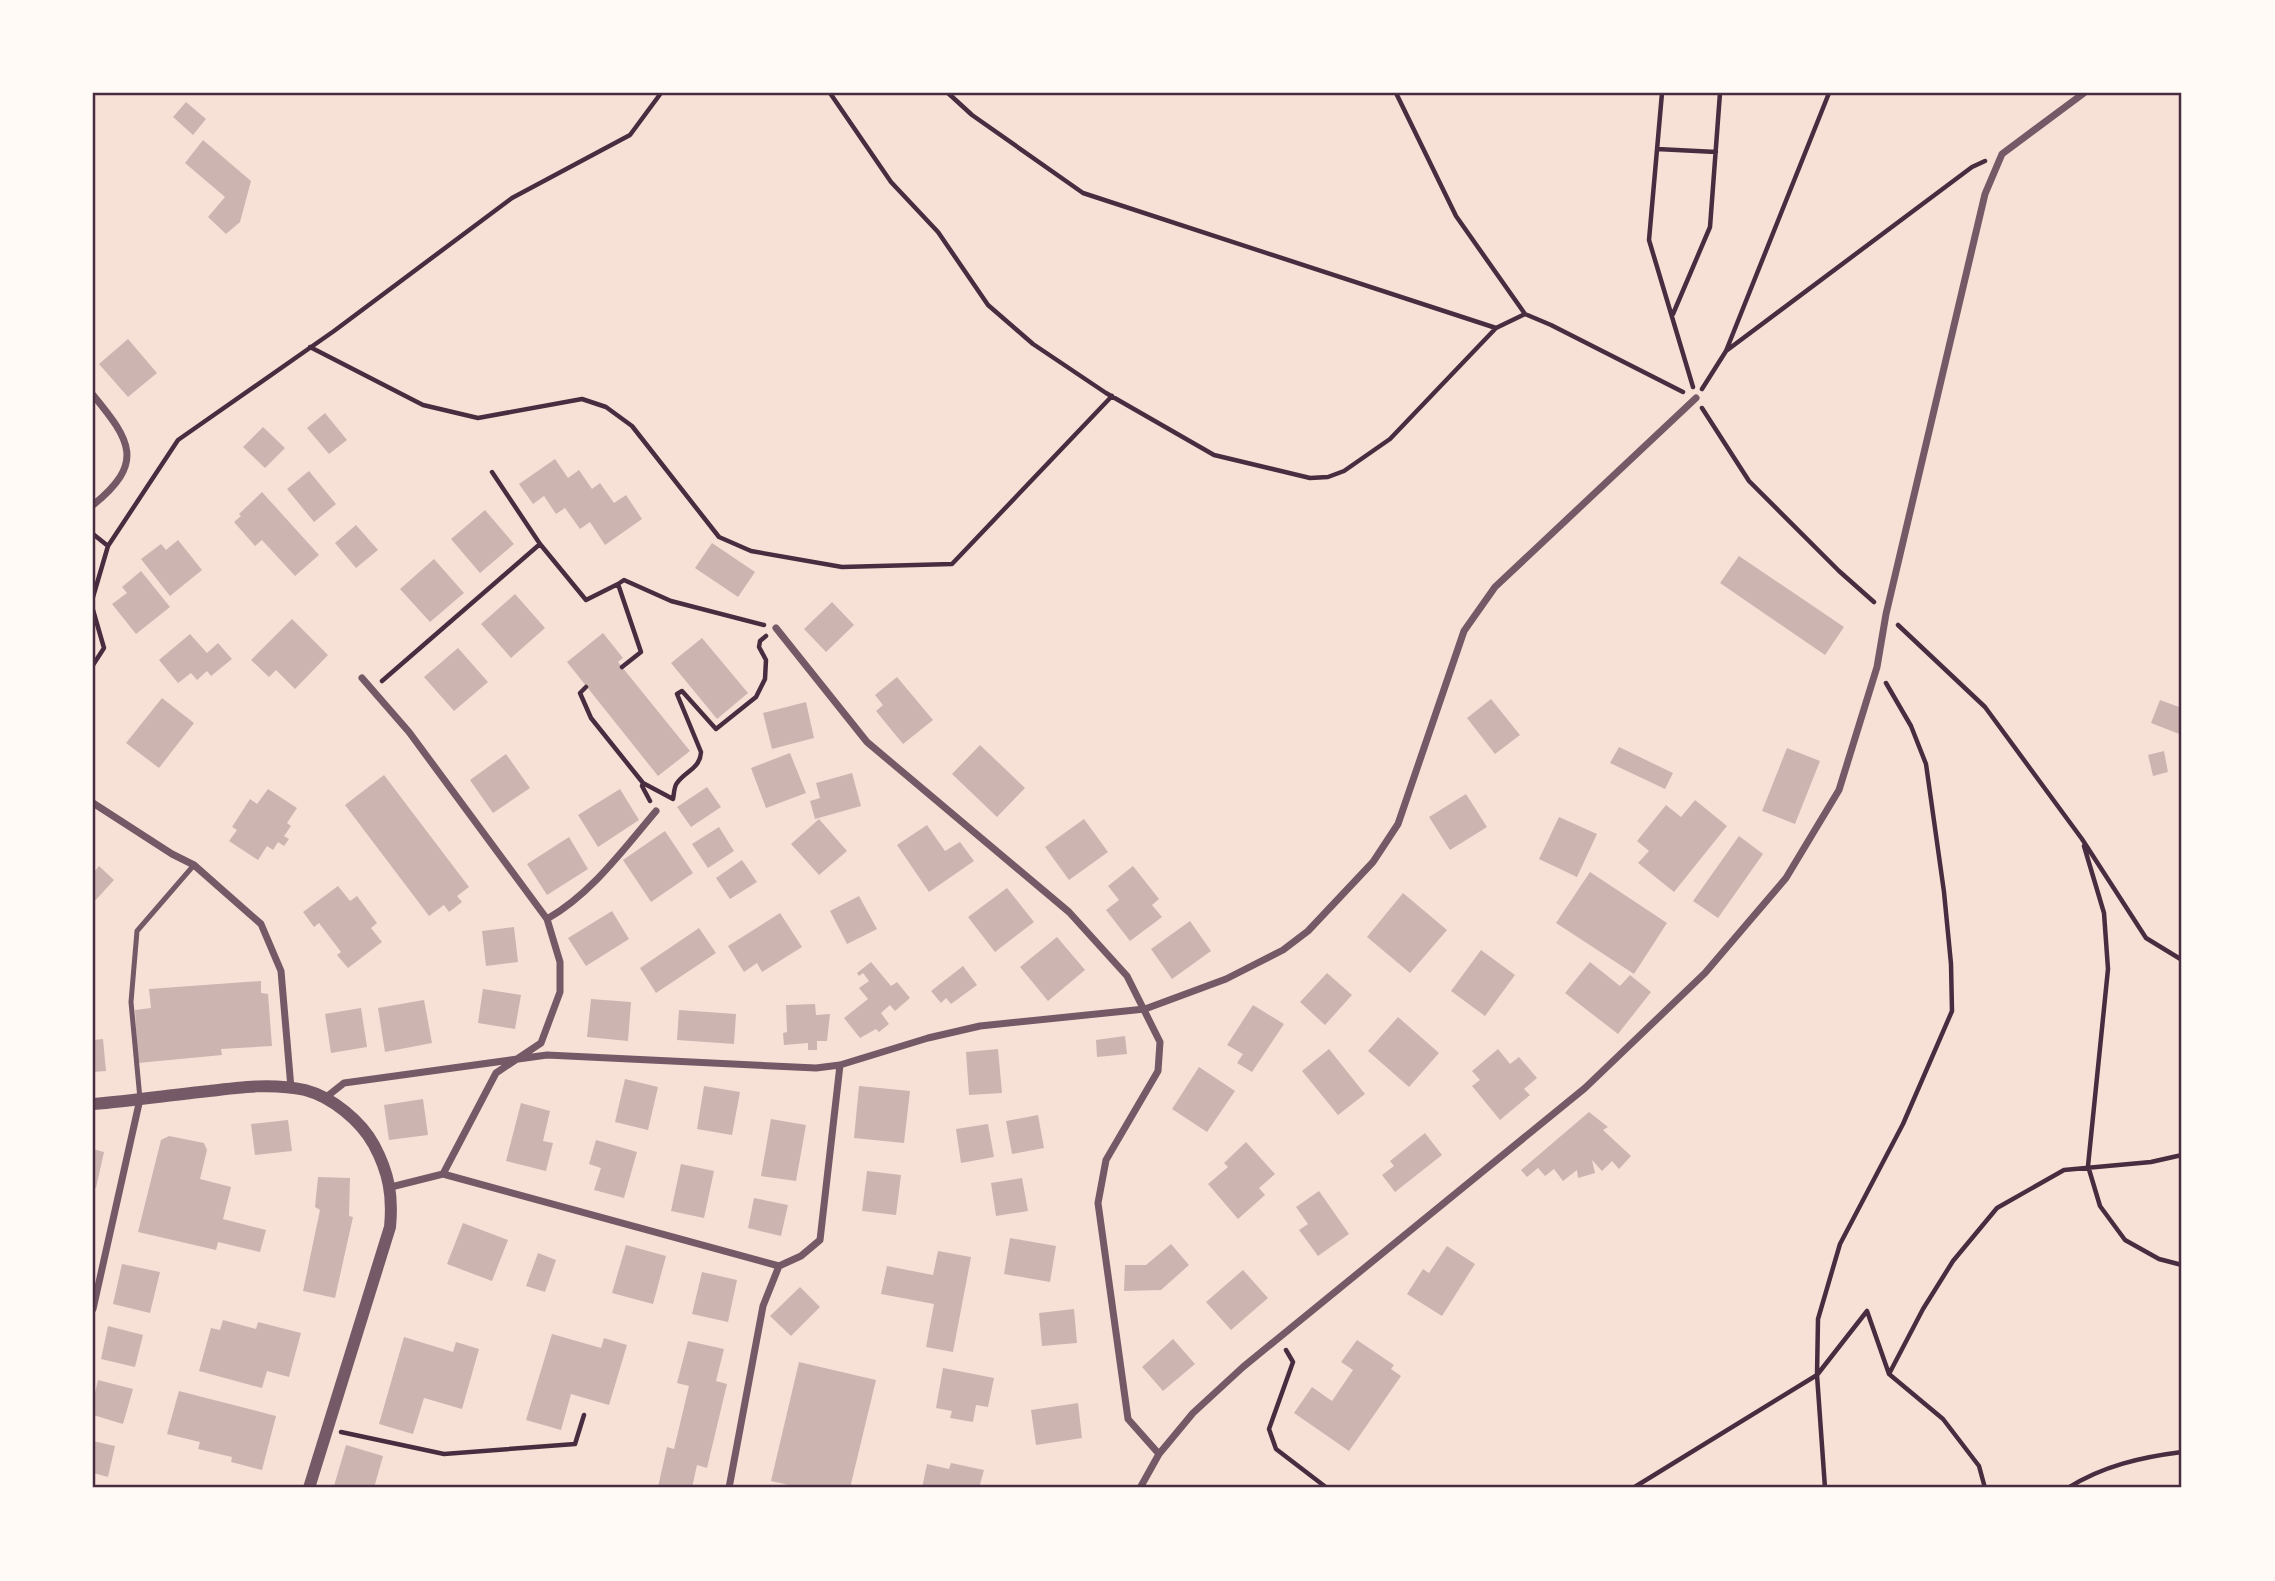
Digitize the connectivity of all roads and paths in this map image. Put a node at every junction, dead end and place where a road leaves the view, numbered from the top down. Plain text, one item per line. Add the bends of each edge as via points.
1 (661, 93) edge
2 (830, 93) edge
3 (948, 93) edge
4 (1396, 93) edge
5 (1662, 93) edge
6 (1720, 93) edge
7 (1829, 93) edge
8 (2084, 93) edge
9 (1657, 149) junction
10 (1716, 152) junction
11 (2002, 153) junction
12 (1525, 314) junction
13 (1673, 315) junction
14 (1496, 328) junction
15 (310, 347) junction
16 (1726, 351) junction
17 (93, 395) edge
18 (1112, 397) junction
19 (1696, 398) junction
20 (492, 472) dead end
21 (93, 505) edge
22 (93, 534) edge
23 (540, 544) junction
24 (108, 546) junction
25 (618, 584) junction
26 (93, 597) edge
27 (93, 610) edge
28 (1886, 614) junction
29 (776, 628) joint
30 (760, 641) dead end
31 (93, 665) edge
32 (622, 667) dead end
33 (1877, 667) junction
34 (362, 678) dead end
35 (586, 687) dead end
36 (372, 689) junction
37 (643, 783) junction
38 (93, 803) edge
39 (656, 811) joint
40 (2082, 839) junction
41 (194, 865) junction
42 (547, 919) junction
43 (2182, 960) edge
44 (1145, 1009) junction
45 (519, 1058) junction
46 (840, 1065) junction
47 (290, 1088) junction
48 (324, 1098) junction
49 (140, 1099) junction
50 (93, 1104) edge
51 (2182, 1154) edge
52 (2088, 1166) junction
53 (443, 1174) junction
54 (391, 1187) junction
55 (2182, 1265) edge
56 (779, 1266) junction
57 (93, 1309) edge
58 (1278, 1338) junction
59 (1889, 1374) junction
60 (1817, 1375) junction
61 (584, 1415) dead end
62 (327, 1429) junction
63 (2182, 1452) edge
64 (1159, 1454) junction
65 (309, 1488) edge
66 (729, 1488) edge
67 (1140, 1488) edge
68 (1327, 1488) edge
69 (1633, 1488) edge
70 (1825, 1488) edge
71 (1985, 1488) edge
72 (2068, 1488) edge

1 - 15 path via 630,135 512,198
2 - 18 path via 891,182 938,232 988,305 1032,344
3 - 14 path via 972,115 1083,192
4 - 12 path via 1456,216
5 - 9 path
6 - 10 path
7 - 16 path
8 - 11 street
9 - 10 path
9 - 13 path via 1649,240
10 - 13 path via 1710,227
11 - 16 path via 1972,167
11 - 28 street via 1985,194
12 - 14 path
12 - 19 path
13 - 19 path
14 - 18 path via 1390,439 1328,477 1310,478 1214,455
15 - 18 path via 423,405 478,418 582,399 606,407 632,426 719,537 751,551 842,567 952,564
15 - 24 path via 178,440
16 - 19 path
17 - 21 street via 127,443 129,454 113,489
19 - 28 path via 1749,481
19 - 44 street via 1495,587 1464,631 1398,824 1373,863 1308,931 1283,950 1226,979
20 - 23 path
22 - 24 path
23 - 25 path via 586,600
23 - 36 path
24 - 26 path
25 - 29 path via 624,580 671,601
25 - 32 path via 641,652
27 - 31 path via 104,648
28 - 33 street
28 - 40 path via 1985,707
29 - 44 street via 867,742 1069,912 1127,976
30 - 37 path via 765,679 757,697 716,729 682,691 677,694 701,758 677,783 673,799
33 - 58 street via 1839,790 1786,878 1705,973 1585,1088
33 - 60 path via 1911,726 1926,764 1944,892 1952,1011 1903,1124 1840,1244 1818,1319
34 - 36 street
35 - 37 path via 580,693 591,718
36 - 42 street via 426,754
37 - 39 path
38 - 41 street
39 - 42 street via 605,872
40 - 43 path via 2146,938
40 - 52 path via 2104,913 2108,968
41 - 47 street via 261,924 281,971
41 - 49 lane via 137,931 131,1002
42 - 45 street via 560,962 560,992 541,1043
44 - 46 street via 980,1026
44 - 64 street via 1160,1042 1158,1071 1106,1160 1098,1203 1128,1419
45 - 46 street via 547,1055 816,1068
45 - 48 street via 345,1083
45 - 53 street via 496,1073
46 - 56 street via 820,1240
47 - 48 street
47 - 49 street via 234,1088
48 - 54 street via 351,1116 369,1137
49 - 50 street
49 - 57 street
51 - 52 path via 2151,1162
52 - 55 path via 2099,1206 2125,1240 2159,1259
52 - 59 path via 2064,1170 1997,1208 1953,1261
53 - 54 street
53 - 56 street
54 - 62 street via 384,1248
56 - 66 street via 763,1306
58 - 64 street via 1194,1413
58 - 68 path via 1293,1362 1269,1429 1276,1449
59 - 60 path via 1867,1311
59 - 71 path via 1943,1419 1979,1466
60 - 69 path
60 - 70 path
61 - 62 path via 575,1444 444,1454
62 - 65 street
63 - 72 path via 2153,1455 2091,1474
64 - 67 street

